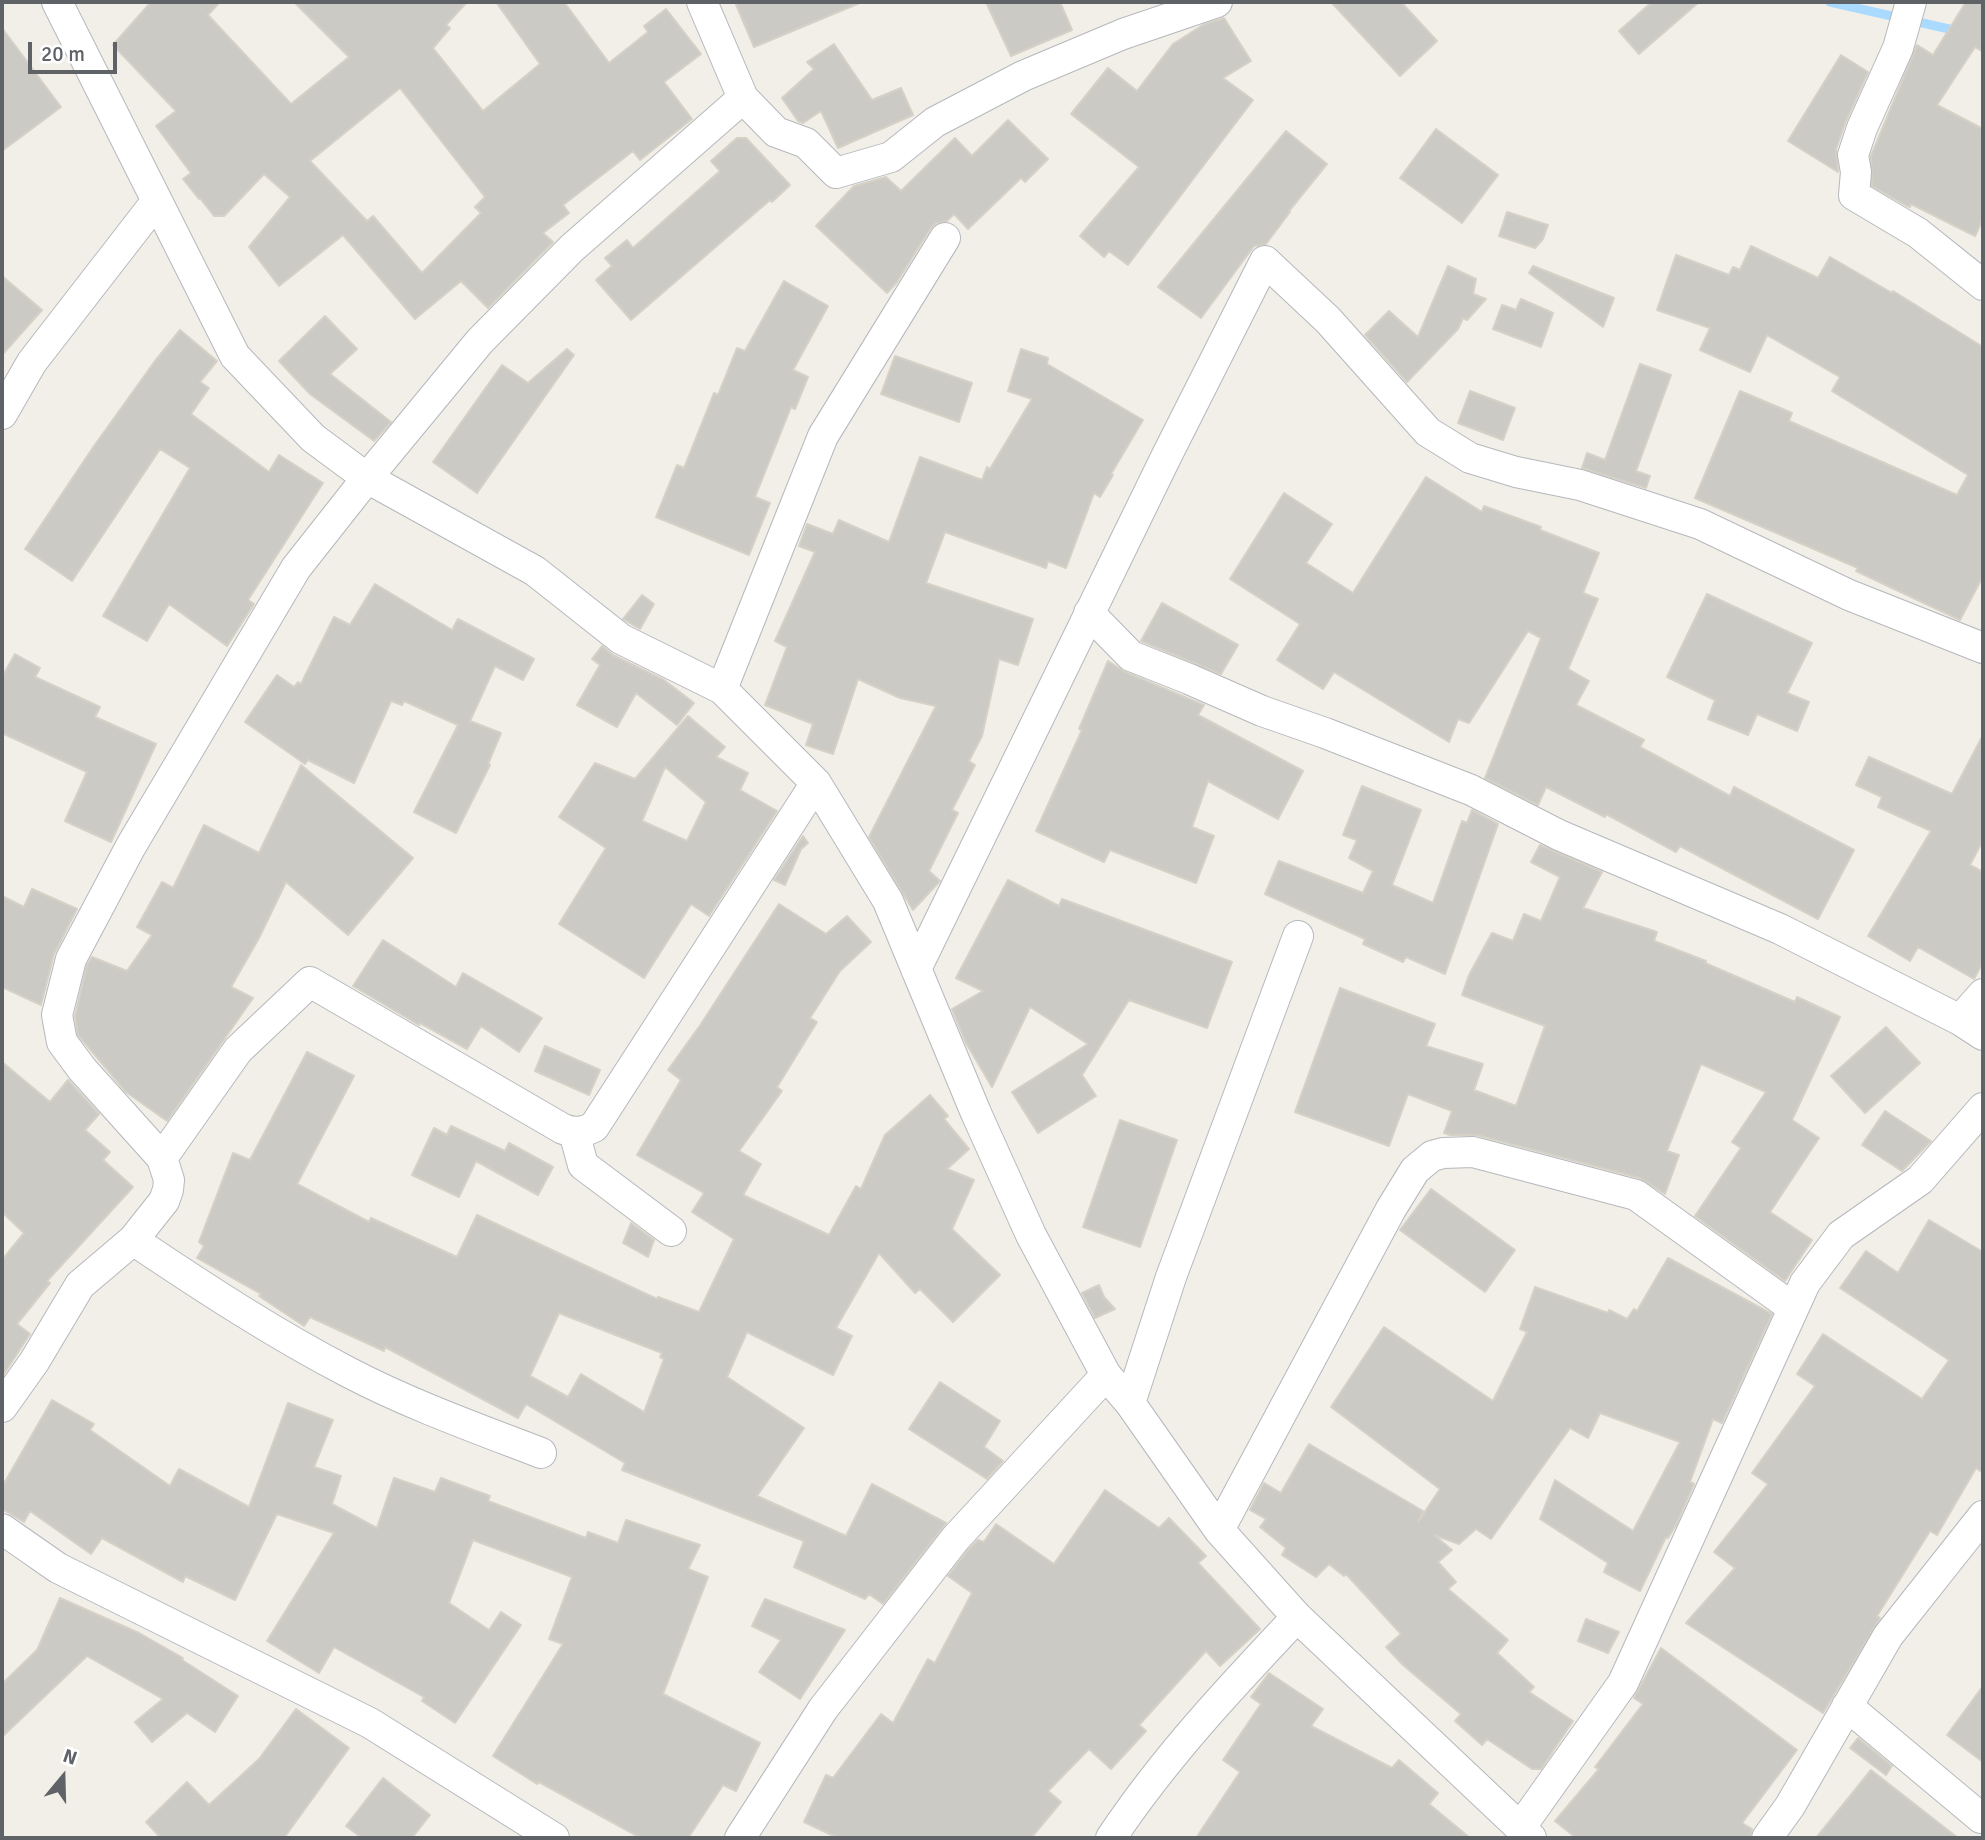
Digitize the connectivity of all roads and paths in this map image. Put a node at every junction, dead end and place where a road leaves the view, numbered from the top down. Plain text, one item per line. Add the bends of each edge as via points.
1 (57, 2) edge
2 (702, 2) edge
3 (1217, 2) edge
4 (1904, 25) edge
5 (743, 98) junction
6 (156, 202) junction
7 (945, 238) dead end
8 (1983, 285) edge
9 (2, 414) edge
10 (367, 478) junction
11 (1089, 613) junction
12 (1983, 648) edge
13 (722, 689) junction
14 (816, 783) junction
15 (1298, 936) dead end
16 (916, 969) junction
17 (1983, 994) edge
18 (1971, 1028) edge
19 (1983, 1108) edge
20 (574, 1132) junction
21 (162, 1158) junction
22 (671, 1231) dead end
23 (133, 1240) junction
24 (1793, 1308) junction
25 (1106, 1374) junction
26 (1130, 1403) junction
27 (2, 1407) edge
28 (541, 1453) dead end
29 (1983, 1516) edge
30 (2, 1529) edge
31 (1219, 1530) junction
32 (1297, 1618) junction
33 (1847, 1706) junction
34 (1981, 1818) dead end
35 (1526, 1833) edge
36 (554, 1838) edge
37 (740, 1838) edge
38 (1111, 1838) edge
39 (1767, 1838) edge

1 - 6 street
2 - 5 street
3 - 5 street via 1123,34 1023,76 935,122 891,157 836,173 806,143 776,132
4 - 8 street via 1853,155 1854,195 1918,233
5 - 10 street via 563,257 480,341
6 - 9 street via 32,362
6 - 10 street via 234,356 313,438
7 - 13 street via 823,436
10 - 13 street via 535,571 621,639
10 - 21 street via 296,568 137,835 71,959 57,1015 62,1042
11 - 12 street via 1265,261 1328,320 1427,432 1470,458 1580,485 1700,524 1849,595
11 - 16 street
11 - 18 street via 1131,656 1471,790 1559,835 1780,929
13 - 14 street
14 - 16 street via 888,901
14 - 20 street via 601,1119 586,1131
15 - 26 street via 1171,1277
16 - 25 street via 1031,1235
17 - 18 street
19 - 24 street via 1920,1180 1841,1235 1805,1283
20 - 21 street via 310,982 238,1050
20 - 22 street via 583,1165
21 - 23 street via 169,1180 164,1201
23 - 27 street via 80,1286
23 - 28 street via 349,1373
24 - 31 street via 1636,1195 1472,1152 1432,1156 1415,1170 1391,1209
24 - 35 street via 1623,1683
25 - 26 street
25 - 37 street via 955,1539 823,1709
26 - 31 street
29 - 33 street via 1888,1636
30 - 36 street via 58,1568 370,1723
31 - 32 street
32 - 35 street
32 - 38 street via 1204,1715
33 - 34 street
33 - 39 street

